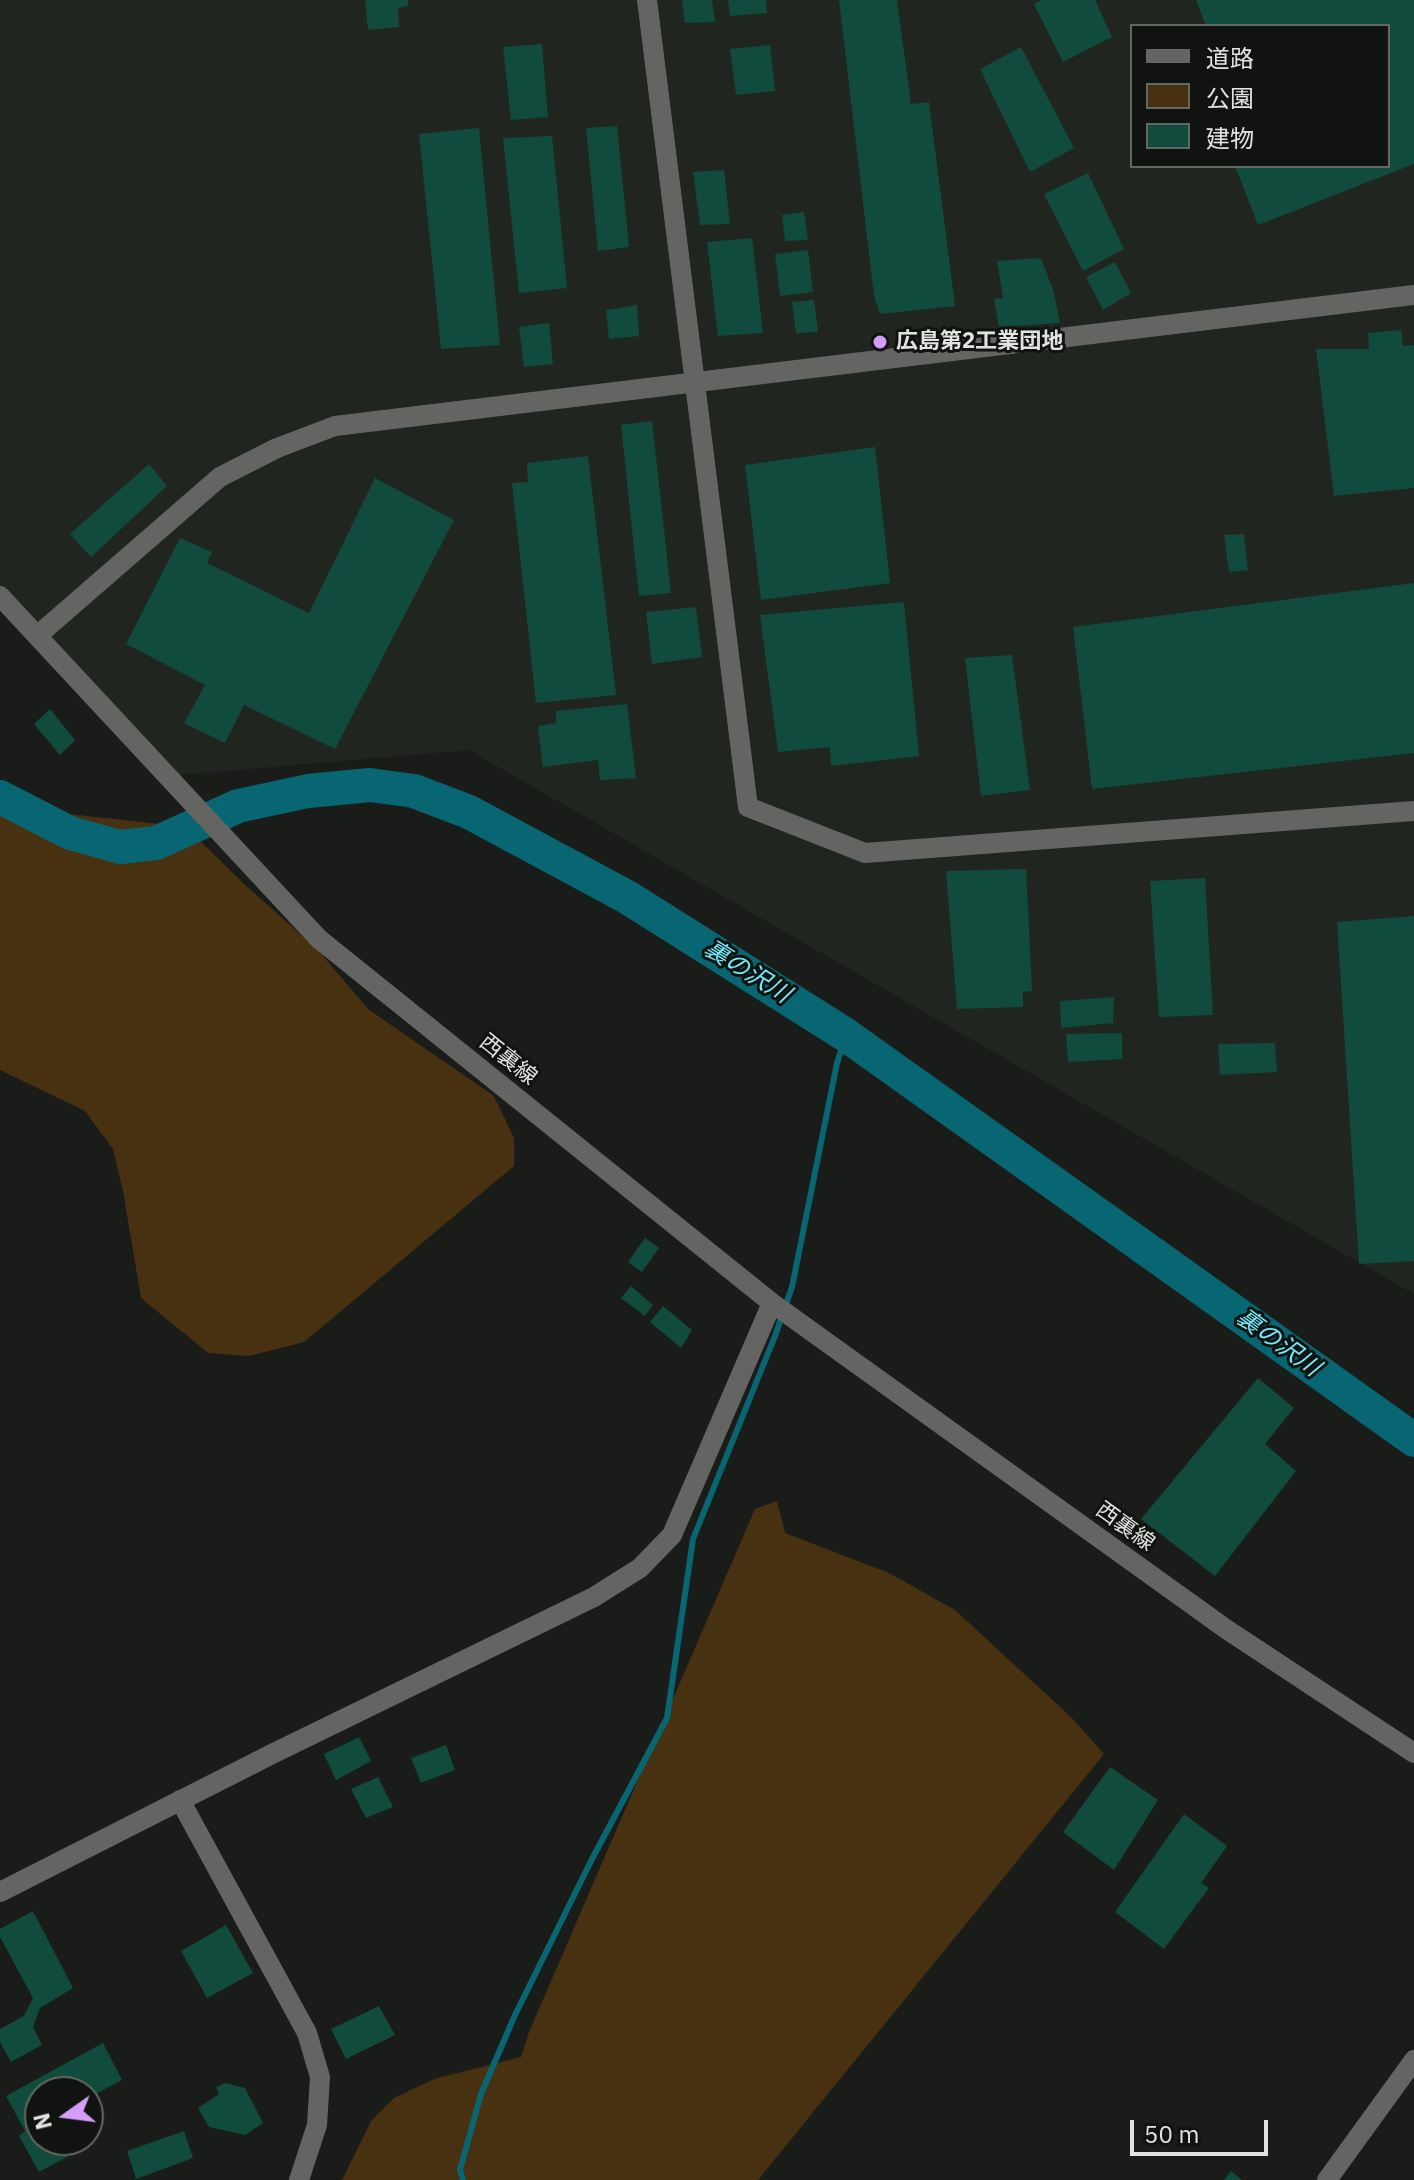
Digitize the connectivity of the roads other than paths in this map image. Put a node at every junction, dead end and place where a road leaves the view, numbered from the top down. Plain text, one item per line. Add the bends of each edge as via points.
1 (647, 0) edge
2 (1414, 295) edge
3 (693, 381) junction
4 (0, 596) edge
5 (37, 636) junction
6 (1414, 811) edge
7 (772, 1303) junction
8 (1414, 1753) edge
9 (180, 1800) junction
10 (0, 1892) edge
11 (1414, 2060) edge
12 (299, 2180) edge
13 (1327, 2180) edge

1 - 3 street
2 - 3 street
3 - 5 street via 335,426 277,448 220,477
3 - 6 street via 748,807 865,853
4 - 5 street
5 - 7 street, 西裏線 via 319,939
7 - 8 street, 西裏線 via 1226,1629
7 - 9 street via 672,1535 640,1568 583,1603
9 - 10 street
9 - 12 street via 307,2033 320,2077 317,2125
11 - 13 street

